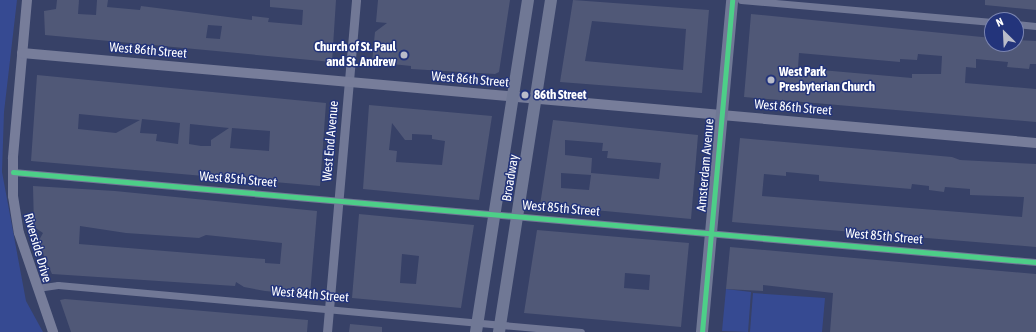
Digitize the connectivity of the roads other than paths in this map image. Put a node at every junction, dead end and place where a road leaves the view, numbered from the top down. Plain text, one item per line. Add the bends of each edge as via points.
1 (27, 0) edge
2 (356, 0) edge
3 (528, 0) edge
4 (551, 0) edge
5 (732, 0) edge
6 (741, 0) edge
7 (984, 21) edge
8 (1024, 25) edge
9 (1036, 26) edge
10 (22, 53) junction
11 (349, 82) junction
12 (512, 97) junction
13 (535, 98) junction
14 (721, 115) junction
15 (1036, 142) edge
16 (13, 172) junction
17 (338, 200) junction
18 (494, 214) junction
19 (516, 216) junction
20 (711, 233) junction
21 (1036, 262) edge
22 (37, 288) junction
23 (329, 309) junction
24 (476, 327) edge
25 (500, 328) edge
26 (53, 332) edge
27 (327, 332) edge
28 (581, 332) edge
29 (702, 332) edge

1 - 10 main road, Riverside Drive
2 - 11 street, West End Avenue
3 - 12 main road, Broadway
4 - 13 main road, Broadway
5 - 14 main road, Amsterdam Avenue
6 - 7 street
8 - 9 street
10 - 11 main road, West 86th Street
10 - 16 main road, Riverside Drive
11 - 12 main road, West 86th Street
11 - 17 street, West End Avenue
12 - 13 main road, West 86th Street
12 - 18 main road, Broadway
13 - 14 main road, West 86th Street
13 - 19 main road, Broadway
14 - 15 main road, West 86th Street
14 - 20 main road, Amsterdam Avenue
16 - 17 street, West 85th Street
16 - 22 main road, Riverside Drive via 16,220
17 - 18 street, West 85th Street
17 - 23 street, West End Avenue
18 - 19 street, West 85th Street
18 - 24 main road, Broadway
19 - 20 street, West 85th Street
19 - 25 main road, Broadway
20 - 21 street, West 85th Street
20 - 29 main road, Amsterdam Avenue
22 - 23 street, West 84th Street via 58,285
22 - 26 main road, Riverside Drive
23 - 24 street, West 84th Street
23 - 27 street, West End Avenue
24 - 25 street, West 84th Street
25 - 28 street, West 84th Street

